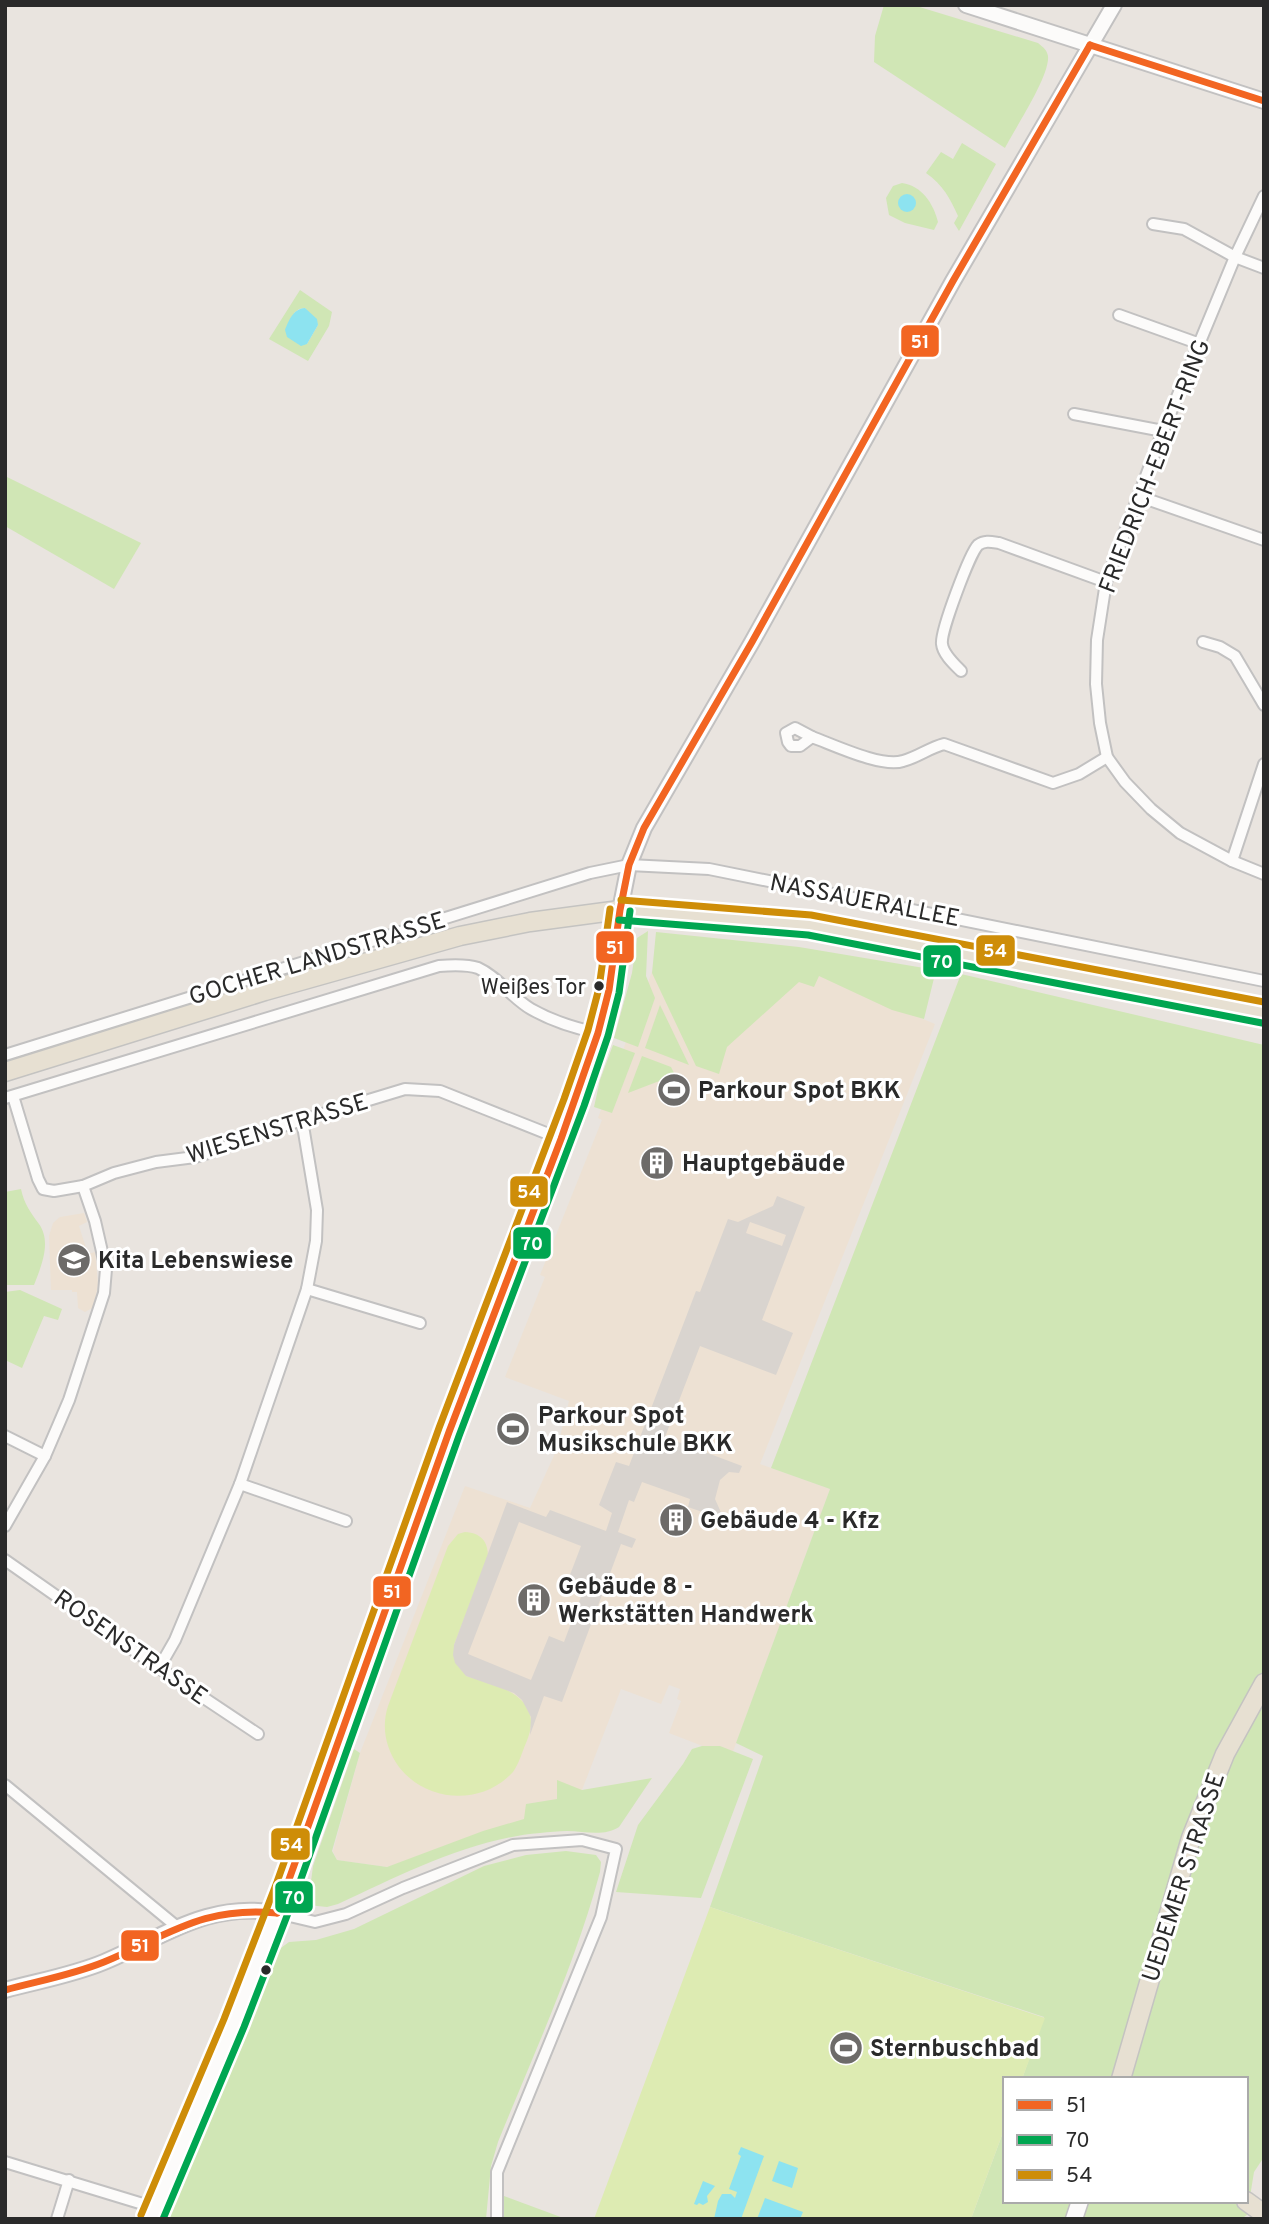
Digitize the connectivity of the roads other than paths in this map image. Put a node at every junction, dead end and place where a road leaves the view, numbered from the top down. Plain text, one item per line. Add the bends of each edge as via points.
1 (966, 5) edge
2 (1114, 5) edge
3 (1090, 45) junction
4 (1264, 101) edge
5 (1264, 196) edge
6 (1153, 224) dead end
7 (1235, 257) junction
8 (1264, 268) edge
9 (1119, 316) dead end
10 (1200, 344) junction
11 (1074, 415) dead end
12 (1163, 432) junction
13 (1138, 496) junction
14 (1264, 540) edge
15 (1106, 582) junction
16 (1203, 642) dead end
17 (961, 671) dead end
18 (1264, 705) edge
19 (812, 737) dead end
20 (1107, 757) junction
21 (1264, 764) edge
22 (632, 858) junction
23 (1232, 861) junction
24 (1264, 874) edge
25 (620, 910) junction
26 (1264, 981) edge
27 (1264, 1013) edge
28 (598, 1032) junction
29 (5, 1055) edge
30 (5, 1072) edge
31 (9, 1097) edge
32 (302, 1120) junction
33 (561, 1139) junction
34 (83, 1186) junction
35 (307, 1289) junction
36 (420, 1323) dead end
37 (5, 1436) edge
38 (45, 1456) junction
39 (240, 1484) junction
40 (346, 1521) dead end
41 (5, 1526) edge
42 (5, 1560) edge
43 (159, 1668) junction
44 (1264, 1683) edge
45 (258, 1734) dead end
46 (5, 1785) edge
47 (277, 1913) junction
48 (176, 1926) junction
49 (5, 1990) edge
50 (1122, 2077) edge
51 (5, 2162) edge
52 (69, 2180) junction
53 (1248, 2202) edge
54 (153, 2213) edge
55 (1264, 2214) edge
56 (57, 2219) edge
57 (497, 2219) edge

1 - 3 street
2 - 3 street
3 - 4 street
3 - 22 street via 644,828
5 - 7 street, FRIEDRICH-EBERT-RING
6 - 7 street via 1184,229
7 - 8 street
7 - 10 street, FRIEDRICH-EBERT-RING
9 - 10 street
10 - 12 street, FRIEDRICH-EBERT-RING
11 - 12 street
12 - 13 street, FRIEDRICH-EBERT-RING
13 - 14 street
13 - 15 street, FRIEDRICH-EBERT-RING
15 - 17 street via 999,543 978,545 942,643
15 - 20 street, FRIEDRICH-EBERT-RING via 1096,684
16 - 18 street via 1235,656
19 - 20 street via 888,762 902,762 944,744 1047,782 1066,780
20 - 23 street, FRIEDRICH-EBERT-RING via 1151,809 1180,832
21 - 23 street
22 - 25 street
22 - 26 street, NASSAUERALLEE via 709,869
22 - 29 street, GOCHER LANDSTRASSE
23 - 24 street, FRIEDRICH-EBERT-RING
25 - 27 main road, NASSAUERALLEE via 809,925
25 - 28 street
25 - 30 main road, GOCHER LANDSTRASSE via 460,936 277,987
28 - 31 street, GOCHER LANDSTRASSE via 559,1023 528,1007 477,968 439,965
28 - 33 street
31 - 34 street, WIESENSTRASSE via 43,1189
32 - 33 street, WIESENSTRASSE via 405,1089 440,1091
32 - 34 street, WIESENSTRASSE via 195,1157 156,1162
32 - 35 street via 317,1210 317,1241
33 - 47 street via 449,1432
34 - 38 street via 106,1269 103,1293 69,1400
35 - 36 street
35 - 39 street
37 - 38 street
38 - 41 street
39 - 40 street
39 - 43 street
42 - 43 street, ROSENSTRASSE
43 - 45 street, ROSENSTRASSE
44 - 50 main road, UEDEMER STRASSE via 1225,1754 1195,1827
46 - 48 street
47 - 48 street via 227,1911
47 - 54 street
47 - 57 street via 315,1922 346,1914 513,1845 582,1840 615,1849 601,1917 497,2172
48 - 49 street via 104,1962
51 - 52 street
52 - 54 street
52 - 56 street
53 - 55 main road

